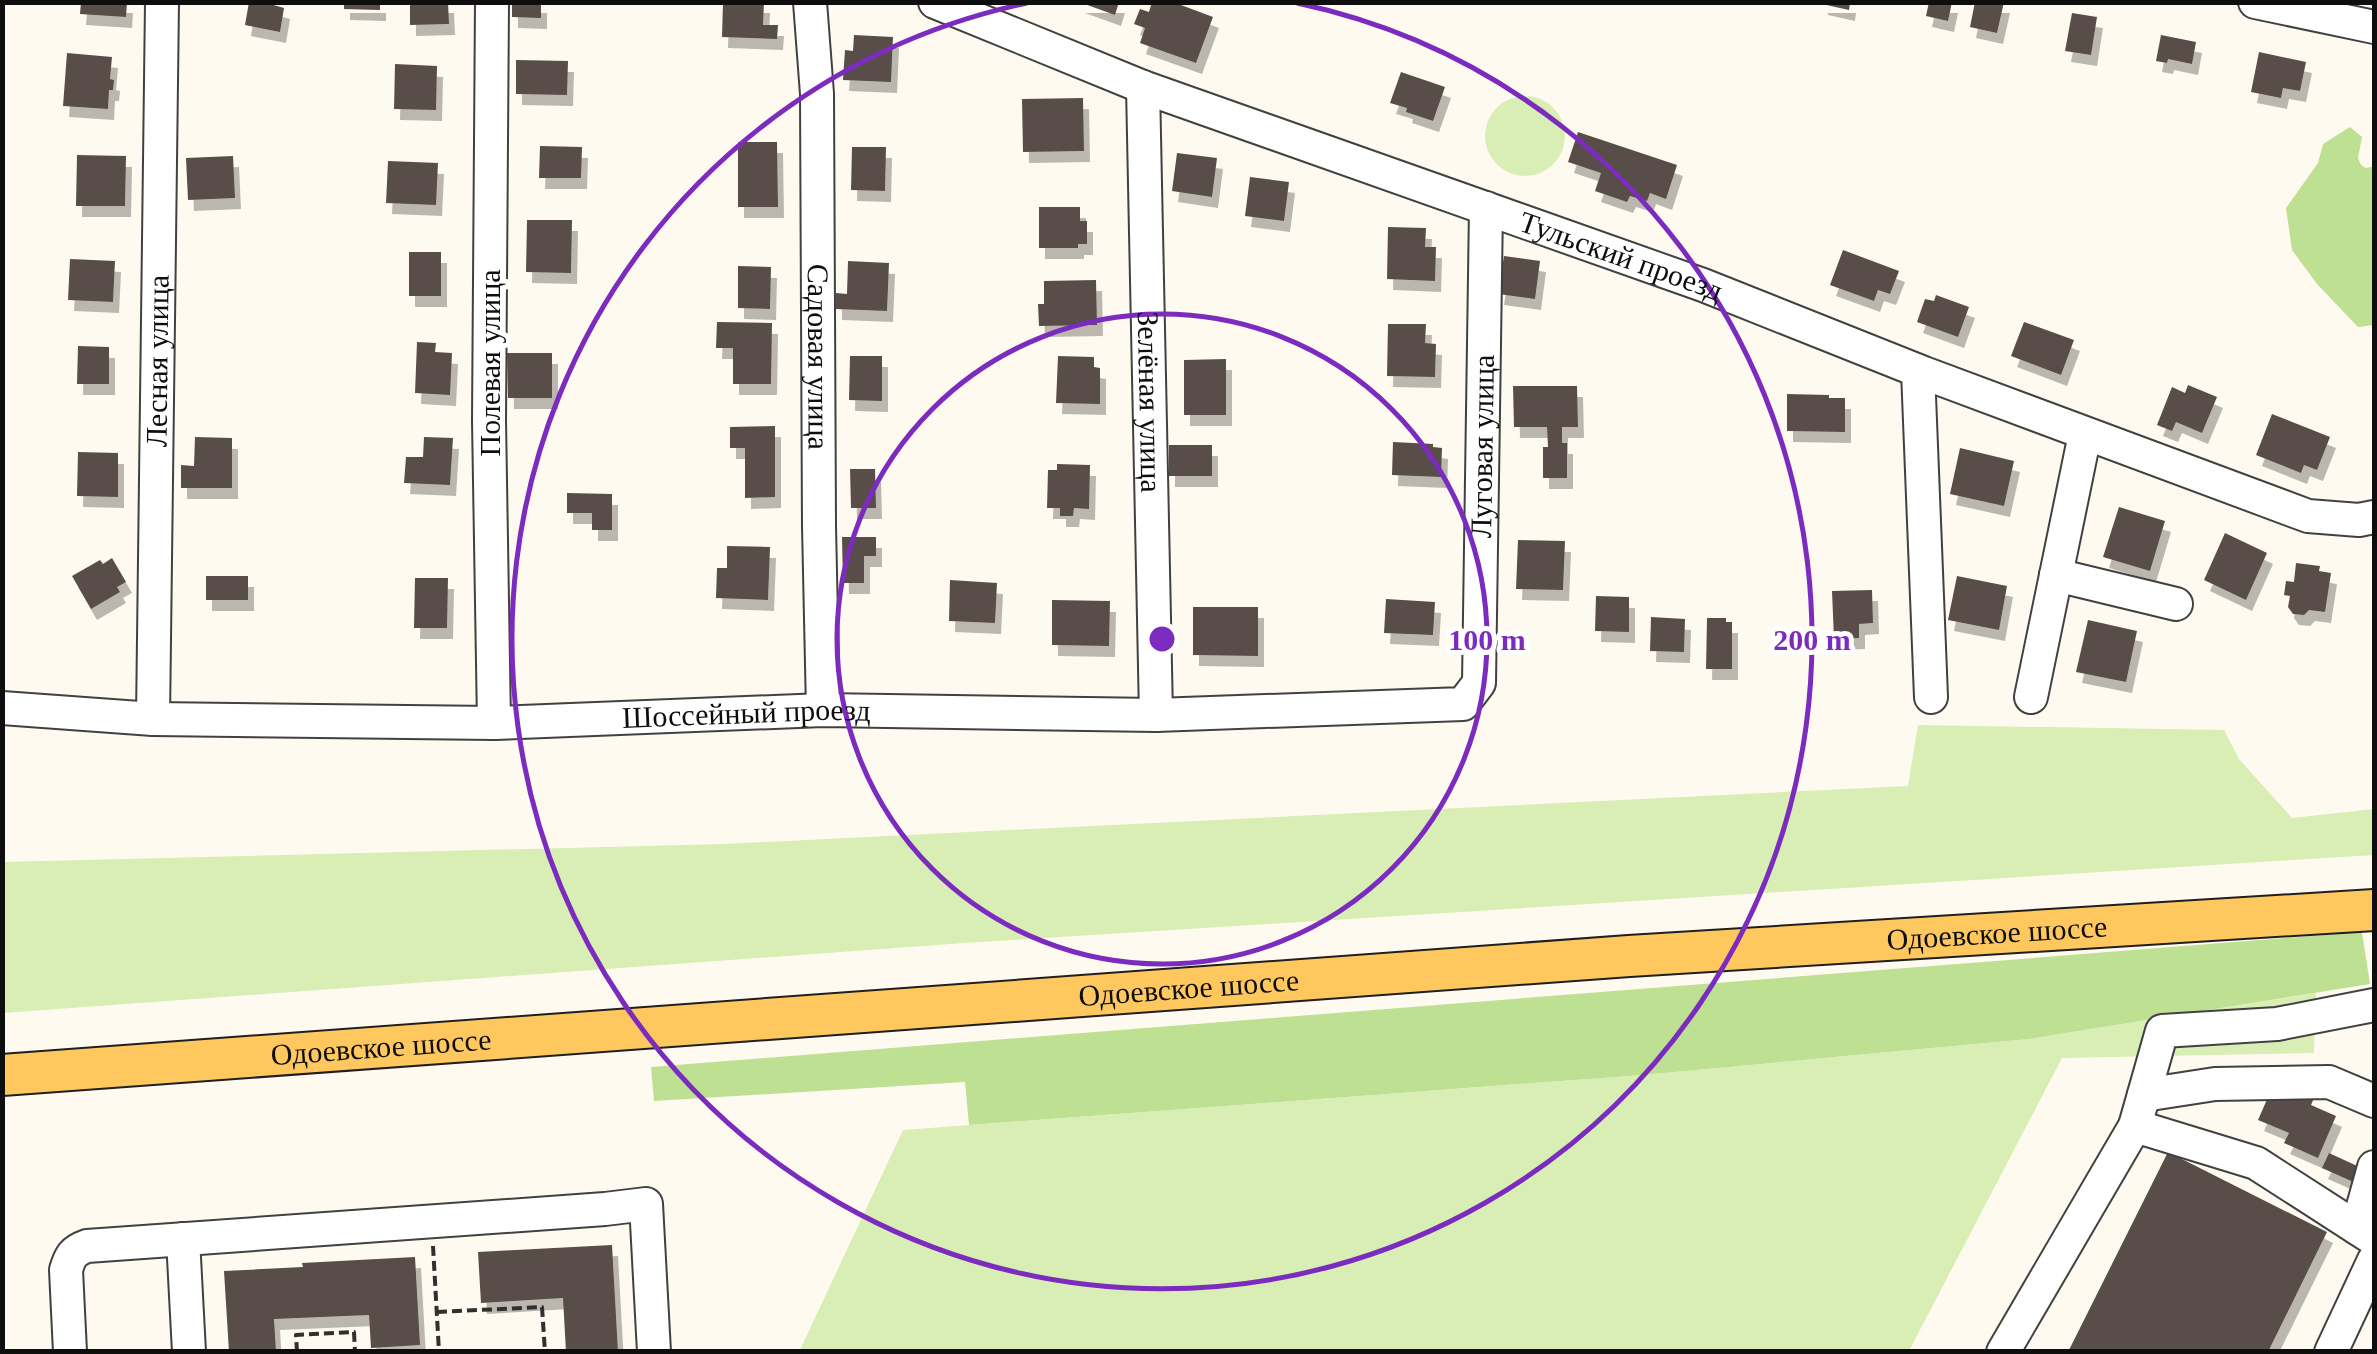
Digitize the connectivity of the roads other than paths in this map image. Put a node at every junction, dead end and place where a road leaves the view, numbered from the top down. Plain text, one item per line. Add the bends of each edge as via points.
1 (162, 2) edge
2 (492, 2) edge
3 (810, 2) edge
4 (935, 2) edge
5 (2255, 2) edge
6 (2323, 10) edge
7 (2374, 27) edge
8 (1143, 87) junction
9 (1486, 208) junction
10 (1918, 371) junction
11 (2086, 434) junction
12 (2374, 517) edge
13 (2056, 575) junction
14 (2176, 604) dead end
15 (1479, 683) joint
16 (2031, 697) dead end
17 (1932, 698) dead end
18 (2, 708) edge
19 (823, 710) junction
20 (1156, 715) junction
21 (153, 719) junction
22 (494, 723) junction
23 (2374, 910) edge
24 (2374, 1005) edge
25 (2, 1075) edge
26 (2374, 1101) edge
27 (2140, 1111) junction
28 (2374, 1167) edge
29 (2366, 1233) edge
30 (183, 1239) junction
31 (2374, 1260) edge
32 (70, 1352) edge
33 (189, 1352) edge
34 (654, 1352) edge
35 (2003, 1352) edge
36 (2331, 1352) edge

1 - 21 street, Лесная улица
2 - 22 street, Полевая улица
3 - 19 street, Садовая улица via 817,94
4 - 8 street, Тульский проезд
5 - 6 street
6 - 7 street
8 - 9 street, Тульский проезд
8 - 20 street, Зелёная улица
9 - 10 street, Тульский проезд
9 - 15 street, Луговая улица
10 - 11 street, Тульский проезд
10 - 17 street
11 - 12 street, Тульский проезд via 2308,516
11 - 13 street
13 - 14 street
13 - 16 street
15 - 20 street, Шоссейный проезд via 1463,704
18 - 21 street, Шоссейный проезд
19 - 20 street, Шоссейный проезд
19 - 22 street, Шоссейный проезд
21 - 22 street, Шоссейный проезд
23 - 25 main road, Одоевское шоссе via 1629,956
24 - 27 street via 2277,1024 2162,1032
26 - 27 street via 2329,1082 2215,1084
27 - 29 street via 2256,1164
27 - 35 street
28 - 29 street
30 - 32 street via 75,1250 66,1270
30 - 33 street
30 - 34 street via 646,1204
31 - 36 street

